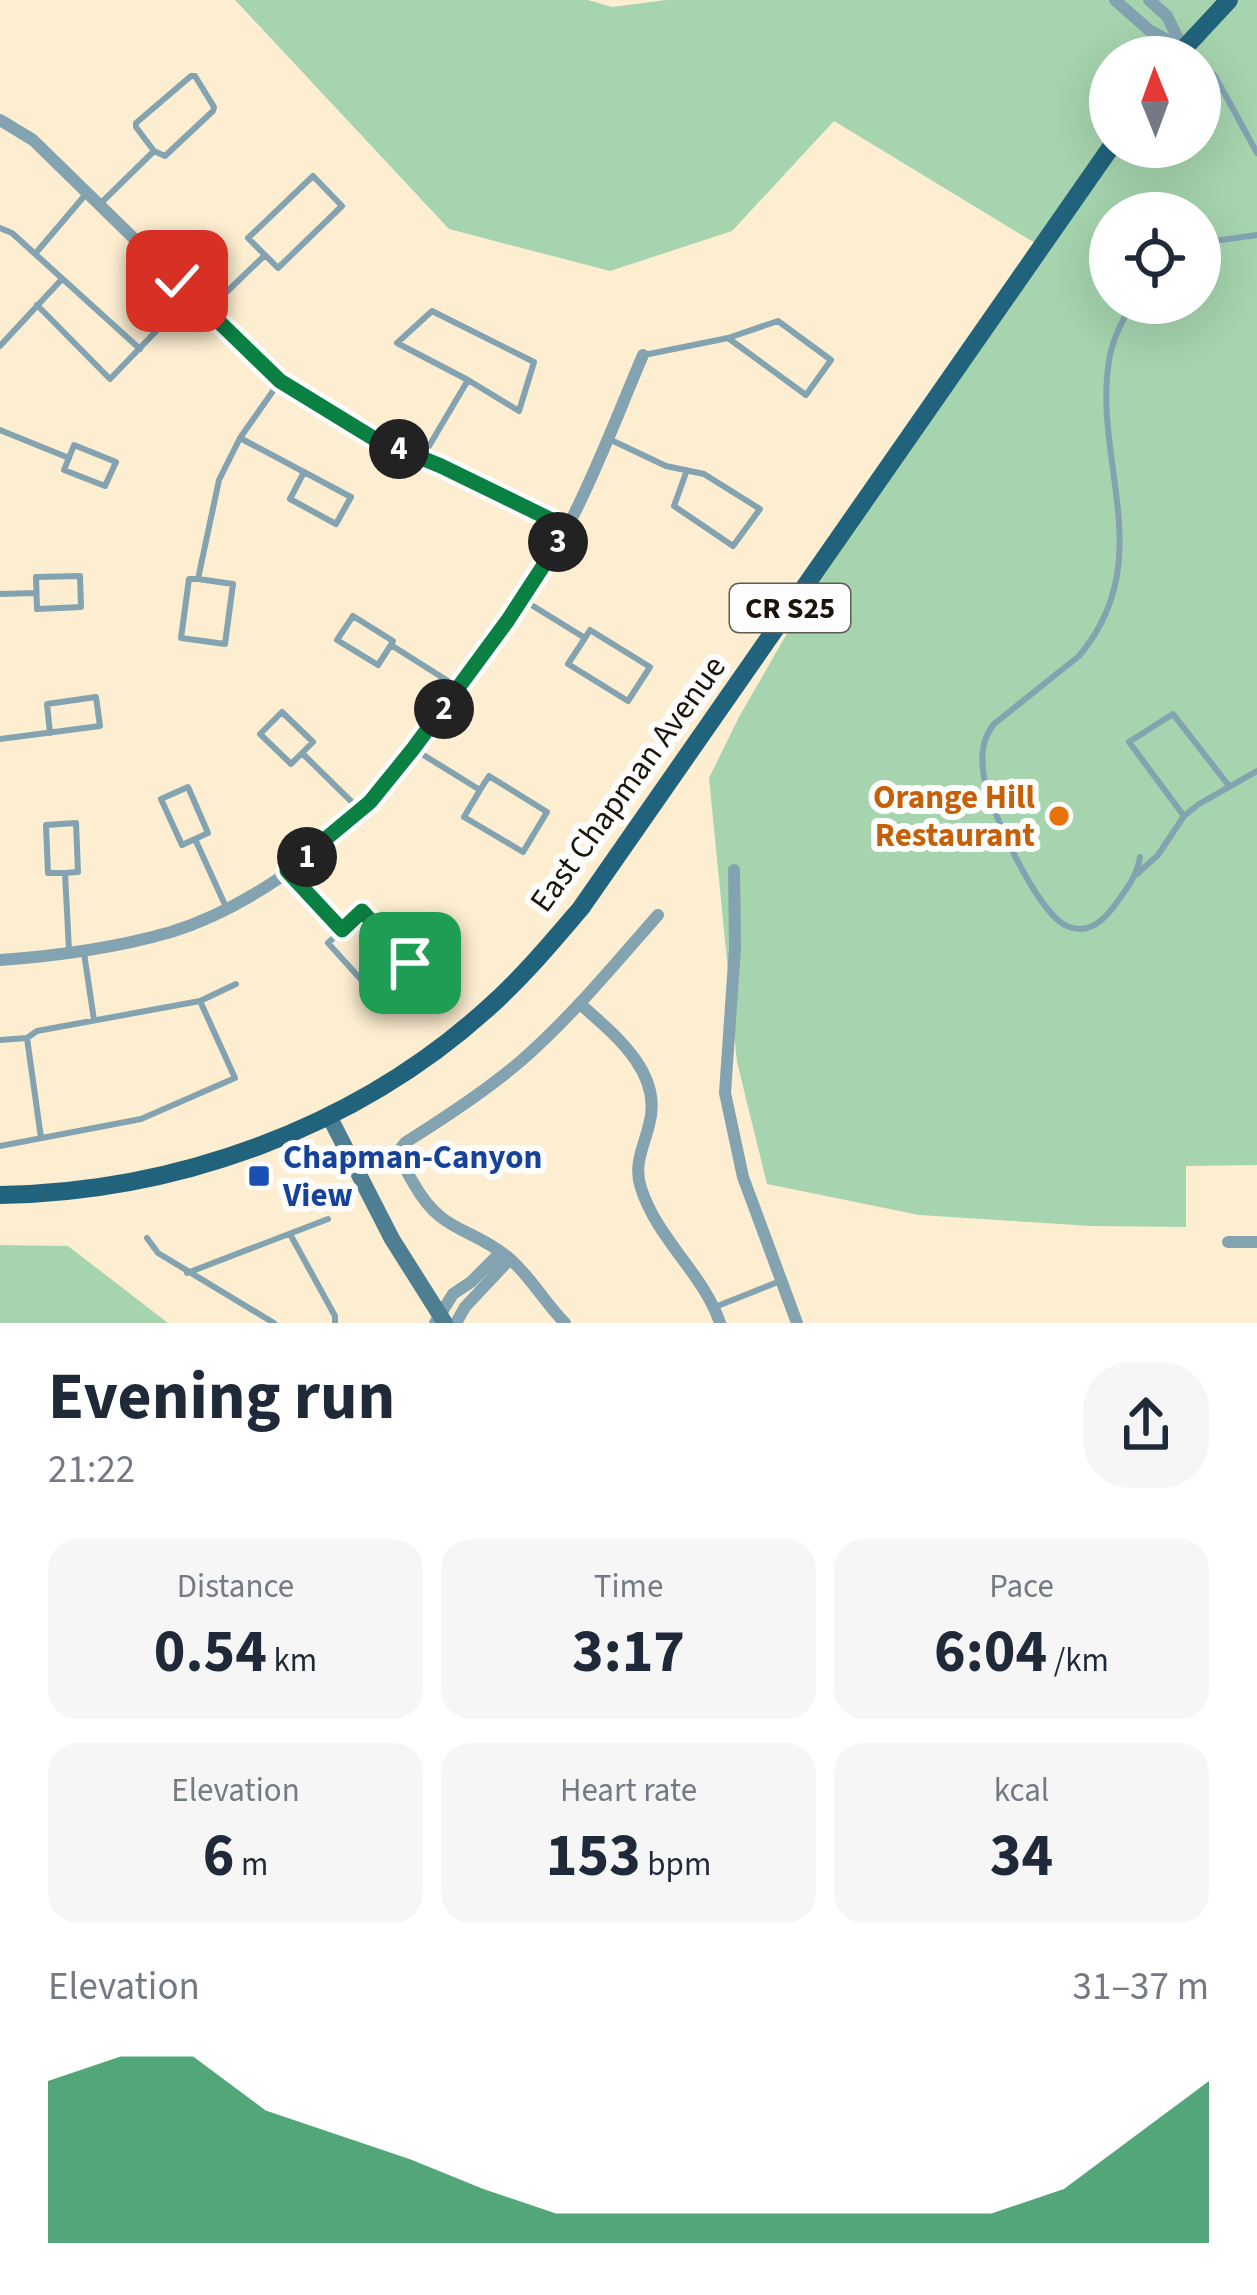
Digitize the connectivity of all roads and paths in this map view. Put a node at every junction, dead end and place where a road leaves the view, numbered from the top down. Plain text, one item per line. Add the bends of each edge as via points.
1 (1115, 0) edge
2 (1149, 0) edge
3 (1229, 0) edge
4 (1158, 36) edge
5 (1178, 36) edge
6 (1203, 36) edge
7 (1221, 87) edge
8 (0, 120) edge
9 (154, 151) junction
10 (1257, 153) edge
11 (1096, 168) edge
12 (86, 194) junction
13 (99, 206) junction
14 (0, 228) edge
15 (1257, 236) edge
16 (1221, 241) edge
17 (35, 254) junction
18 (265, 255) junction
19 (62, 279) junction
20 (191, 295) junction
21 (38, 305) junction
22 (208, 311) junction
23 (1121, 324) edge
24 (728, 338) junction
25 (0, 346) edge
26 (140, 349) junction
27 (643, 355) joint
28 (468, 380) junction
29 (280, 381) junction
30 (0, 430) edge
31 (240, 438) junction
32 (607, 439) junction
33 (69, 458) junction
34 (422, 458) junction
35 (686, 470) junction
36 (304, 472) junction
37 (568, 528) junction
38 (198, 579) junction
39 (36, 592) junction
40 (0, 594) edge
41 (522, 599) junction
42 (585, 638) junction
43 (391, 645) junction
44 (459, 688) junction
45 (50, 733) junction
46 (0, 739) edge
47 (413, 749) junction
48 (302, 753) junction
49 (1257, 771) edge
50 (1229, 786) junction
51 (480, 790) junction
52 (361, 811) junction
53 (1184, 816) junction
54 (195, 838) junction
55 (1140, 857) dead end
56 (734, 870) dead end
57 (287, 871) junction
58 (65, 872) junction
59 (1134, 876) junction
60 (226, 908) junction
61 (658, 915) dead end
62 (342, 930) junction
63 (77, 953) junction
64 (0, 960) edge
65 (236, 985) dead end
66 (200, 1001) junction
67 (580, 1004) junction
68 (94, 1020) junction
69 (27, 1038) junction
70 (0, 1040) edge
71 (329, 1116) junction
72 (40, 1138) junction
73 (0, 1146) edge
74 (0, 1195) edge
75 (328, 1219) dead end
76 (290, 1234) junction
77 (147, 1238) dead end
78 (1228, 1242) dead end
79 (1257, 1242) edge
80 (506, 1256) junction
81 (188, 1273) junction
82 (781, 1281) junction
83 (715, 1307) junction
84 (444, 1321) edge
85 (274, 1323) edge
86 (335, 1323) edge
87 (565, 1323) edge
88 (720, 1323) edge
89 (797, 1323) edge

1 - 4 street
2 - 5 street
3 - 6 main road
7 - 10 lane
8 - 12 street via 33,140
9 - 9 lane via 165,156 213,111 195,76 136,123
9 - 13 lane
11 - 71 main road, East Chapman Avenue / CR S25 via 581,908 484,1012 410,1070
12 - 13 street
12 - 17 lane
13 - 20 street
14 - 17 lane
15 - 16 lane
17 - 19 lane
18 - 18 lane via 278,268 342,206 313,176 248,238
18 - 22 lane
19 - 21 lane
19 - 26 lane
20 - 22 street
20 - 26 lane
21 - 25 lane
21 - 26 lane via 110,380
22 - 29 street
23 - 59 lane via 1109,365 1120,542 1108,606 1089,645 994,724 982,754 989,802 1058,922 1079,929 1098,923
24 - 24 lane via 778,321 831,360 806,395
24 - 27 lane
27 - 32 street
28 - 28 lane via 519,410 534,362 432,311 397,343
28 - 34 lane
29 - 31 lane
29 - 34 street
30 - 33 lane
31 - 36 lane
31 - 38 lane via 219,480
32 - 35 lane
32 - 37 street
33 - 33 lane via 64,470 106,486 116,462 74,445
34 - 37 street
35 - 35 lane via 760,509 733,546 674,506
36 - 36 lane via 350,497 336,524 290,499
37 - 41 street
38 - 38 lane via 189,579 181,638 225,644 233,584
39 - 39 lane via 37,609 82,607 80,576 35,577
39 - 40 lane
41 - 42 lane
41 - 44 street
42 - 42 lane via 590,630 650,667 628,701 568,664
43 - 43 lane via 352,616 337,640 378,665
43 - 44 lane
44 - 47 street
45 - 45 lane via 100,726 96,698 47,704
45 - 46 lane
47 - 51 lane
47 - 52 street
48 - 48 lane via 313,742 282,712 260,734 291,764
48 - 52 lane
49 - 50 lane
50 - 53 lane
50 - 53 lane via 1173,714 1129,742
51 - 51 lane via 489,776 548,812 523,852 464,817
52 - 57 street
53 - 59 lane
54 - 54 lane via 208,833 188,787 161,799 182,844
54 - 60 lane
55 - 59 lane
56 - 82 street via 725,1093 742,1177
57 - 60 street
57 - 62 lane
58 - 58 lane via 78,872 76,823 46,825 48,873
58 - 63 lane
60 - 63 street via 173,931
61 - 67 street
62 - 62 lane via 362,911 410,963 375,995 328,943
63 - 64 street
63 - 68 lane
65 - 66 lane
66 - 68 lane
66 - 72 lane via 235,1078 141,1120
67 - 80 street via 492,1084 400,1149 425,1204
67 - 83 street via 614,1033 646,1078 652,1106 638,1165 641,1190
68 - 69 lane
69 - 70 lane
69 - 72 lane
71 - 74 main road, East Chapman Avenue / CR S25 via 171,1173
71 - 84 street
72 - 73 lane
75 - 76 lane
76 - 81 lane
76 - 86 lane
77 - 81 lane
78 - 79 street
80 - 84 street via 453,1294
80 - 87 street
81 - 85 lane
82 - 83 lane
82 - 89 street
83 - 88 street

